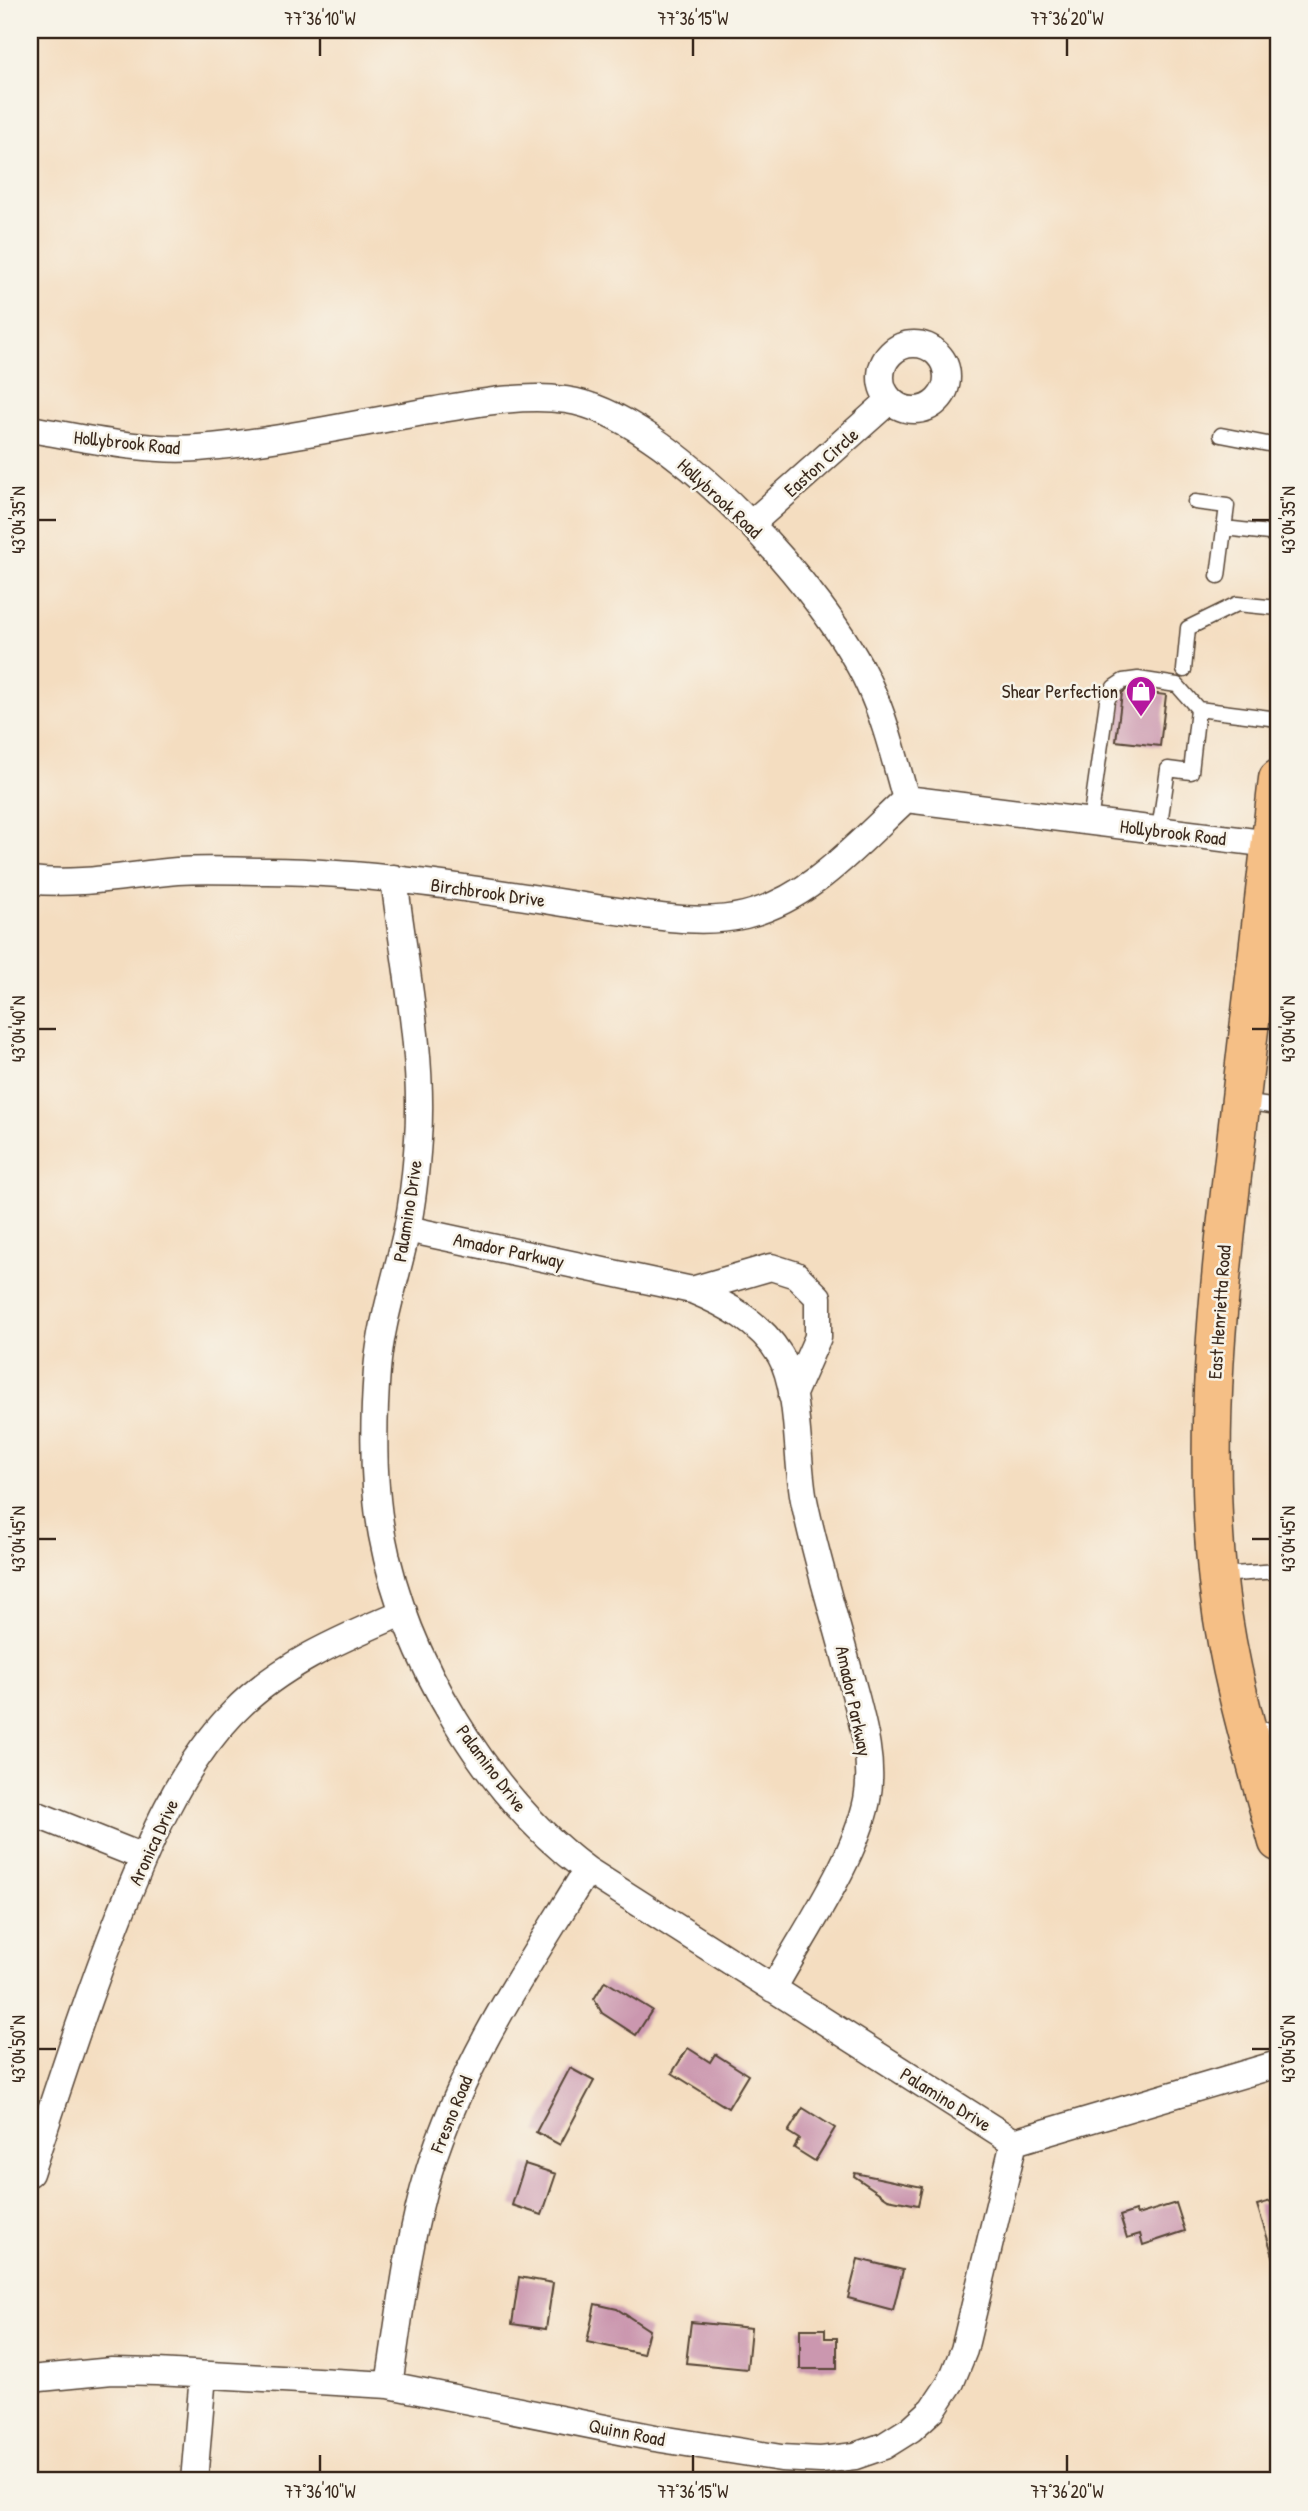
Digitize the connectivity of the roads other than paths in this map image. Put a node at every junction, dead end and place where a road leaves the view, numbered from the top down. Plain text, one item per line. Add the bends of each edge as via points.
1 (890, 400) dead end
2 (30, 429) edge
3 (1221, 435) dead end
4 (1278, 446) edge
5 (1195, 502) dead end
6 (752, 523) junction
7 (1224, 528) junction
8 (1278, 534) edge
9 (1217, 576) dead end
10 (1278, 608) edge
11 (1184, 670) dead end
12 (1198, 709) junction
13 (1278, 719) edge
14 (1278, 779) edge
15 (906, 799) junction
16 (1090, 822) junction
17 (1159, 830) junction
18 (1273, 853) edge
19 (394, 878) junction
20 (30, 880) edge
21 (1240, 1102) junction
22 (1278, 1107) edge
23 (407, 1229) junction
24 (692, 1290) junction
25 (792, 1396) junction
26 (1278, 1571) edge
27 (1218, 1575) junction
28 (404, 1612) junction
29 (1263, 1730) edge
30 (30, 1812) edge
31 (1278, 1842) edge
32 (143, 1857) junction
33 (587, 1870) junction
34 (773, 1989) junction
35 (1278, 2064) edge
36 (1014, 2142) junction
37 (30, 2173) edge
38 (203, 2375) junction
39 (30, 2379) edge
40 (389, 2385) junction
41 (194, 2481) edge

1 - 6 street, Easton Circle
2 - 6 street, Hollybrook Road via 122,445 196,448 472,404 568,400 636,425
3 - 4 lane
5 - 7 lane via 1227,506
6 - 15 street, Hollybrook Road via 853,653 884,723
7 - 8 lane
7 - 9 lane
10 - 11 lane via 1237,604 1188,628
12 - 13 lane
12 - 16 lane via 1177,685 1138,679 1114,687 1107,701
12 - 17 lane via 1191,772 1168,769
14 - 18 main road, East Henrietta Road
15 - 16 street, Hollybrook Road
15 - 19 street, Birchbrook Drive via 796,895 766,909 716,920 660,917
16 - 17 street, Hollybrook Road
17 - 18 street, Hollybrook Road
18 - 21 main road, East Henrietta Road
19 - 20 street, Birchbrook Drive via 326,872 180,871 99,880
19 - 23 street, Palamino Drive via 419,1103
21 - 22 lane
21 - 27 main road, East Henrietta Road via 1220,1268 1213,1376 1212,1487
23 - 24 street, Amador Parkway
23 - 28 street, Palamino Drive via 382,1332 374,1426 382,1534
24 - 25 street, Amador Parkway via 755,1325 782,1357
24 - 25 street, Amador Parkway via 771,1267 796,1275 818,1297 818,1337
25 - 34 street, Amador Parkway via 804,1500 862,1719 867,1798 841,1866
26 - 27 lane
27 - 29 main road, East Henrietta Road via 1234,1682
28 - 32 street, Aronica Drive via 316,1652 279,1674 232,1713 193,1764
28 - 33 street, Palamino Drive via 441,1694 503,1790 567,1856
29 - 31 main road, East Henrietta Road
30 - 32 street
32 - 37 street, Aronica Drive via 89,1993
33 - 34 street, Palamino Drive
33 - 40 street, Fresno Road via 484,2038 448,2117 412,2235
34 - 36 street, Palamino Drive
35 - 36 street
36 - 40 street, Quinn Road via 964,2350 951,2382 933,2409 884,2446 821,2460 781,2458
38 - 39 street, Quinn Road via 112,2371
38 - 40 street, Quinn Road
38 - 41 street

